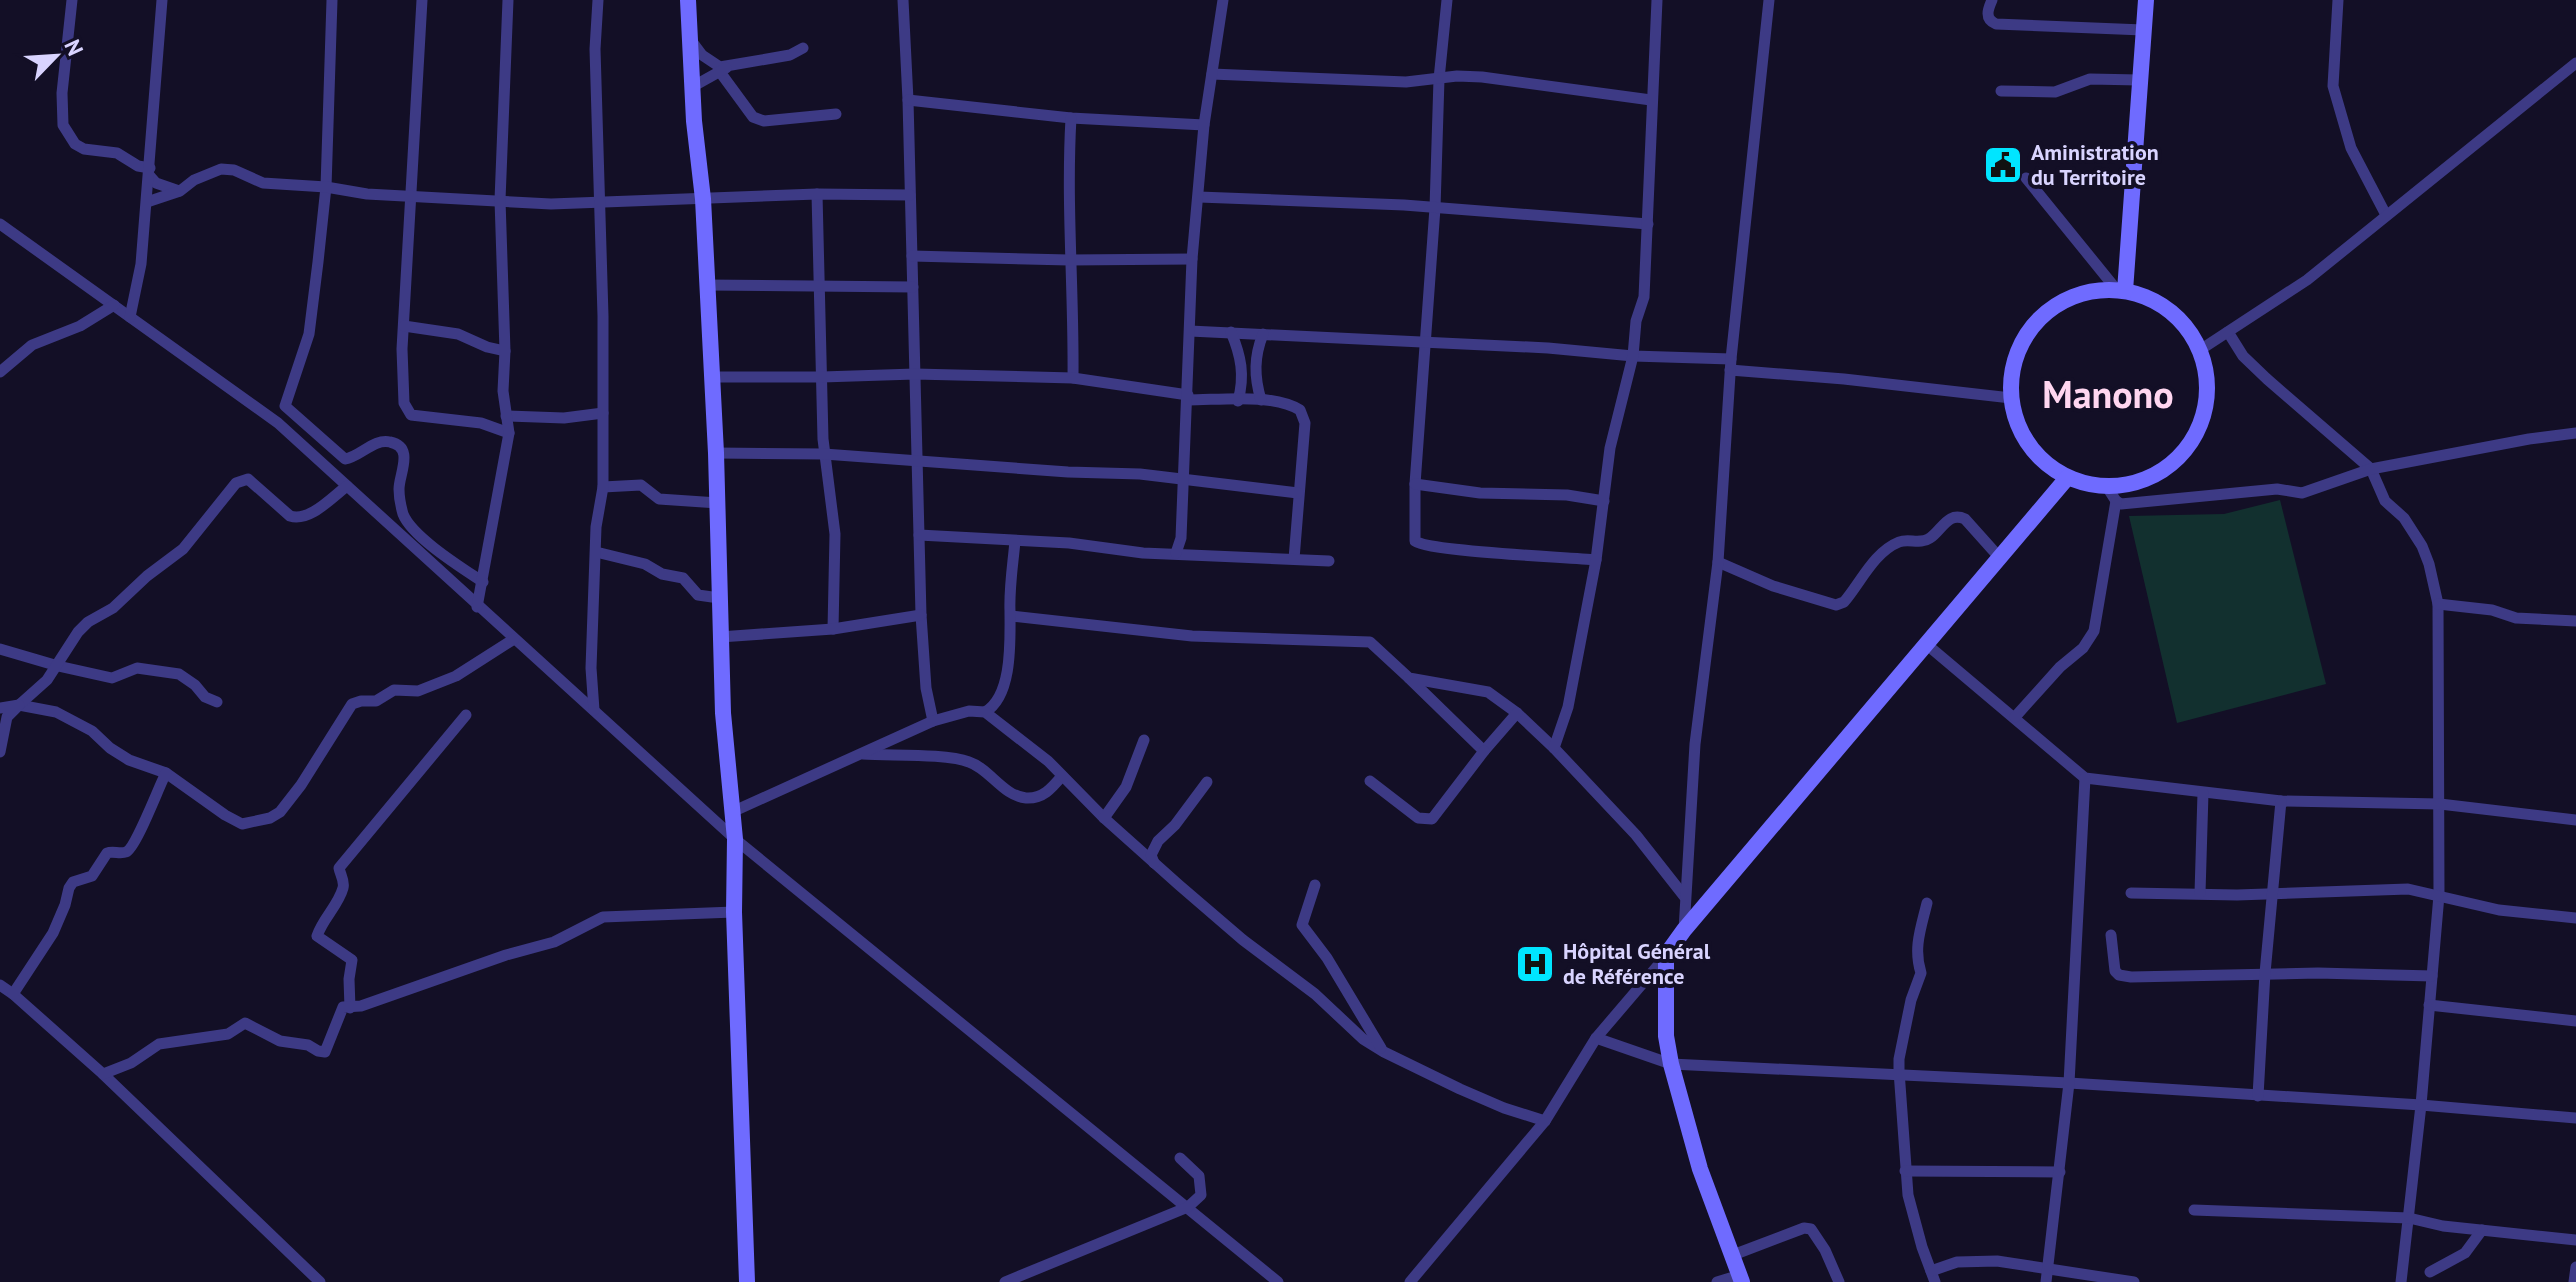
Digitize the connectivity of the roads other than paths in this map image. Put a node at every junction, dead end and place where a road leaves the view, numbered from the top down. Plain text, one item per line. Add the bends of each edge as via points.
1 (72, 0) edge
2 (162, 0) edge
3 (332, 0) edge
4 (422, 0) edge
5 (508, 0) edge
6 (598, 0) edge
7 (688, 0) edge
8 (903, 0) edge
9 (1223, 0) edge
10 (1447, 0) edge
11 (1657, 0) edge
12 (1769, 0) edge
13 (1992, 0) edge
14 (2146, 0) edge
15 (2338, 0) edge
16 (2143, 30) junction
17 (689, 39) junction
18 (803, 48) dead end
19 (2576, 63) edge
20 (725, 69) junction
21 (1212, 74) junction
22 (1439, 79) junction
23 (2139, 80) junction
24 (692, 87) junction
25 (2001, 91) dead end
26 (908, 100) junction
27 (1651, 100) junction
28 (836, 114) dead end
29 (1071, 118) junction
30 (1204, 125) junction
31 (150, 172) junction
32 (2026, 178) dead end
33 (326, 187) junction
34 (180, 191) junction
35 (817, 194) junction
36 (910, 195) junction
37 (410, 196) junction
38 (1199, 197) junction
39 (703, 199) junction
40 (500, 200) junction
41 (147, 202) junction
42 (599, 203) junction
43 (1435, 208) junction
44 (2386, 215) junction
45 (0, 224) edge
46 (1648, 224) junction
47 (912, 256) junction
48 (1192, 259) junction
49 (1069, 260) junction
50 (707, 285) junction
51 (820, 285) junction
52 (913, 287) junction
53 (2120, 290) junction
54 (114, 305) junction
55 (130, 317) junction
56 (404, 326) junction
57 (1190, 331) junction
58 (1231, 332) junction
59 (2228, 332) junction
60 (1263, 334) junction
61 (1425, 343) junction
62 (2200, 350) junction
63 (505, 351) junction
64 (1633, 356) junction
65 (1730, 364) junction
66 (0, 372) edge
67 (915, 374) junction
68 (712, 377) junction
69 (822, 377) junction
70 (1073, 378) junction
71 (1188, 397) junction
72 (2011, 398) junction
73 (1261, 400) junction
74 (1238, 401) junction
75 (285, 406) junction
76 (603, 413) junction
77 (506, 416) junction
78 (278, 423) junction
79 (509, 433) junction
80 (2576, 433) edge
81 (716, 453) junction
82 (824, 454) junction
83 (917, 459) junction
84 (2371, 469) junction
85 (2067, 478) junction
86 (1182, 481) junction
87 (1415, 484) junction
88 (347, 486) junction
89 (603, 487) junction
90 (1298, 493) junction
91 (2111, 494) junction
92 (1604, 501) junction
93 (718, 503) junction
94 (919, 535) junction
95 (1015, 541) junction
96 (596, 552) junction
97 (1176, 553) junction
98 (1999, 557) junction
99 (1294, 559) junction
100 (1596, 560) junction
101 (1329, 561) dead end
102 (1718, 562) junction
103 (483, 582) junction
104 (719, 598) junction
105 (2438, 604) junction
106 (477, 607) junction
107 (921, 615) junction
108 (1011, 616) junction
109 (2576, 621) edge
110 (833, 629) junction
111 (720, 637) junction
112 (514, 639) junction
113 (1925, 643) junction
114 (0, 649) edge
115 (58, 666) junction
116 (1409, 678) junction
117 (217, 702) dead end
118 (19, 705) junction
119 (0, 708) edge
120 (594, 710) junction
121 (985, 712) junction
122 (1517, 713) junction
123 (466, 715) dead end
124 (2015, 717) junction
125 (933, 721) junction
126 (1144, 740) dead end
127 (1554, 748) junction
128 (1484, 751) junction
129 (0, 752) edge
130 (861, 754) junction
131 (166, 773) junction
132 (1062, 776) junction
133 (2085, 778) junction
134 (1370, 781) dead end
135 (1207, 782) dead end
136 (2203, 793) junction
137 (2281, 801) junction
138 (2440, 804) junction
139 (732, 812) junction
140 (1104, 818) junction
141 (2576, 820) edge
142 (735, 839) junction
143 (1154, 863) junction
144 (1315, 885) dead end
145 (2131, 893) dead end
146 (2200, 893) junction
147 (2274, 894) junction
148 (2439, 895) junction
149 (1684, 896) junction
150 (1927, 903) dead end
151 (734, 912) junction
152 (2576, 918) edge
153 (1684, 930) junction
154 (2111, 935) dead end
155 (1666, 955) junction
156 (2265, 973) junction
157 (2432, 976) junction
158 (0, 985) edge
159 (13, 994) junction
160 (2429, 1005) junction
161 (350, 1008) junction
162 (2576, 1021) edge
163 (1596, 1038) junction
164 (1384, 1052) junction
165 (1671, 1064) junction
166 (103, 1074) junction
167 (1901, 1076) junction
168 (2069, 1083) junction
169 (2258, 1096) junction
170 (2421, 1105) junction
171 (2576, 1118) edge
172 (1545, 1121) junction
173 (1180, 1158) dead end
174 (1905, 1171) junction
175 (2060, 1172) junction
176 (1188, 1207) junction
177 (2194, 1210) dead end
178 (2409, 1218) junction
179 (2482, 1230) junction
180 (2576, 1240) edge
181 (1733, 1255) junction
182 (2576, 1267) edge
183 (2430, 1272) dead end
184 (1933, 1276) edge
185 (2046, 1276) edge
186 (1741, 1278) edge
187 (320, 1282) edge
188 (747, 1282) edge
189 (1005, 1282) edge
190 (1278, 1282) edge
191 (1410, 1282) edge
192 (1717, 1282) edge
193 (1839, 1282) edge
194 (2134, 1282) edge
195 (2401, 1282) edge
196 (2574, 1282) edge

1 - 31 street via 63,125 84,149 117,153
2 - 31 street
3 - 33 street
4 - 37 street
5 - 40 street
6 - 42 street
7 - 17 street
8 - 26 street
9 - 21 street
10 - 22 street
11 - 27 street
12 - 65 street
13 - 16 street via 1987,13 1996,24
14 - 16 street
15 - 44 street via 2333,86 2351,148
16 - 23 street
17 - 20 street
17 - 24 street
18 - 20 street
19 - 44 street
20 - 24 street
20 - 28 street via 753,117 764,121
21 - 22 street via 1369,82
21 - 30 street
22 - 27 street via 1482,77
22 - 43 street
23 - 25 street via 2090,79 2055,92
23 - 53 street
24 - 39 street
26 - 29 street
26 - 36 street
27 - 46 street
29 - 30 street
29 - 49 street
30 - 38 street
31 - 34 street via 156,183
31 - 41 street
32 - 53 street
33 - 34 street via 263,183 221,169
33 - 37 street
33 - 75 street via 309,334
34 - 41 street
35 - 36 street
35 - 39 street
35 - 51 street
36 - 47 street
37 - 40 street
37 - 56 street
38 - 43 street
38 - 48 street
39 - 42 street
39 - 50 street
40 - 42 street
40 - 63 street
41 - 55 street
42 - 76 street
43 - 46 street
43 - 61 street
44 - 59 street via 2307,280
45 - 54 street
46 - 64 street via 1644,297
47 - 49 street
47 - 52 street
48 - 49 street
48 - 57 street
49 - 70 street
50 - 51 street
50 - 68 street
51 - 52 street
51 - 69 street
52 - 67 street
53 - 62 street via 2156,301 2182,322
53 - 72 street via 2082,293 2051,308 2027,333 2014,364
54 - 55 street
54 - 66 street via 32,345
55 - 78 street
56 - 63 street via 458,334
56 - 79 street via 403,398 408,412 481,423
57 - 58 street
57 - 71 street
58 - 60 street
58 - 74 street via 1241,358
59 - 62 street
59 - 84 street via 2267,379
60 - 61 street
60 - 73 street via 1255,355
61 - 64 street
61 - 87 street
62 - 91 street via 2208,382 2204,415 2191,444 2168,468
63 - 77 street
64 - 65 street
64 - 92 street via 1610,448
65 - 72 street
65 - 102 street
67 - 69 street
67 - 70 street
67 - 83 street
68 - 69 street
68 - 81 street
69 - 82 street
70 - 71 street
71 - 74 street
71 - 86 street
72 - 85 street via 2020,430 2040,458
73 - 74 street
73 - 90 street via 1289,405 1303,416
75 - 78 street
75 - 103 street via 345,459 380,442 401,449 405,458 399,489 410,525
76 - 77 street
76 - 89 street
77 - 79 street
78 - 88 street
79 - 103 street
80 - 84 street
81 - 82 street
81 - 93 street
82 - 83 street
82 - 110 street via 835,534
83 - 86 street
83 - 94 street
84 - 91 street via 2302,493 2277,489 2121,504
84 - 105 street via 2385,501 2422,546
85 - 91 street
85 - 98 street
86 - 90 street
86 - 97 street
87 - 92 street
87 - 100 street via 1415,538 1420,545
88 - 106 street
88 - 115 street via 296,518 248,479 236,483 183,549 78,632
89 - 93 street via 641,485 659,499
89 - 96 street
90 - 99 street
91 - 124 street via 2094,631
92 - 100 street
93 - 104 street
94 - 95 street
94 - 107 street
95 - 97 street
95 - 108 street
96 - 104 street via 645,564 688,581 698,595
96 - 120 street
97 - 99 street
98 - 102 street via 1965,519 1953,517 1930,539 1902,540 1884,551 1836,605
98 - 113 street
99 - 101 street
100 - 127 street via 1568,707
102 - 149 street via 1695,744
103 - 106 street
104 - 111 street
105 - 109 street via 2516,618
105 - 138 street
106 - 112 street
107 - 110 street
107 - 125 street
108 - 116 street via 1192,636 1359,640 1382,651
108 - 121 street via 1004,686
110 - 111 street
111 - 139 street
112 - 120 street
112 - 131 street via 456,676 418,691 394,690 376,701 352,704 301,785 270,818 234,821
113 - 124 street
113 - 153 street
114 - 115 street
115 - 117 street via 112,678 137,668 179,674
115 - 118 street
116 - 122 street via 1488,692
116 - 128 street
118 - 119 street
118 - 129 street via 7,717
118 - 131 street via 56,712 129,760
120 - 142 street
121 - 125 street
121 - 132 street
122 - 127 street
122 - 128 street
123 - 161 street via 339,868 342,889 316,935 352,960
124 - 133 street
125 - 130 street
126 - 140 street via 1126,787
127 - 149 street via 1636,835
128 - 134 street via 1432,819 1418,818
130 - 132 street via 959,759 983,768 1003,788 1024,798 1048,792
130 - 139 street
131 - 159 street via 129,850 107,853 92,876 73,882 53,933
132 - 140 street
133 - 136 street
133 - 168 street
135 - 143 street via 1158,841 1151,855
136 - 137 street
136 - 146 street
137 - 138 street
137 - 147 street
138 - 141 street
138 - 148 street
139 - 142 street
140 - 143 street
142 - 151 street
142 - 176 street
143 - 164 street
144 - 164 street via 1302,925
145 - 146 street
146 - 147 street
147 - 148 street via 2408,889
147 - 156 street
148 - 152 street via 2499,910
148 - 157 street
149 - 153 street
150 - 167 street via 1916,952 1921,973 1899,1059
151 - 161 street via 603,917 554,942
151 - 188 street
153 - 155 street
154 - 156 street via 2119,975
155 - 163 street
155 - 165 street
156 - 157 street
156 - 169 street
157 - 160 street
158 - 159 street
159 - 166 street
160 - 162 street
160 - 170 street
161 - 166 street via 341,1009 325,1052 280,1041 245,1023 228,1034 159,1044
163 - 165 street
163 - 172 street
164 - 172 street via 1504,1108
165 - 167 street
165 - 181 street via 1700,1169
166 - 187 street
167 - 168 street
167 - 174 street
168 - 169 street
168 - 175 street
169 - 170 street
170 - 171 street
170 - 178 street
172 - 191 street
173 - 176 street via 1199,1176 1201,1195
174 - 175 street
174 - 184 street
175 - 185 street
176 - 189 street
176 - 190 street
177 - 178 street
178 - 179 street
178 - 195 street
179 - 180 street
179 - 183 street via 2465,1253
181 - 186 street
181 - 193 street via 1811,1229
182 - 196 street
184 - 185 street via 1957,1262 1997,1261
185 - 194 street
186 - 192 street

